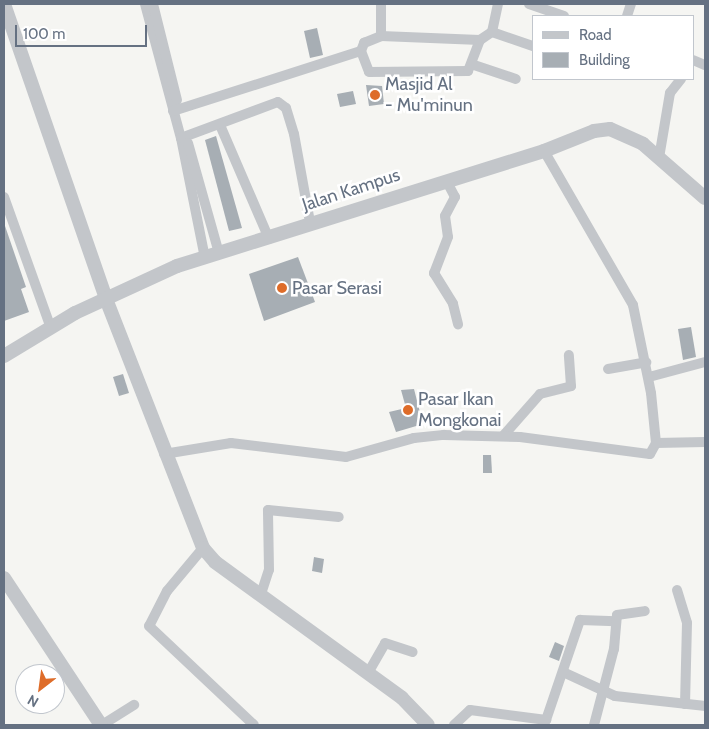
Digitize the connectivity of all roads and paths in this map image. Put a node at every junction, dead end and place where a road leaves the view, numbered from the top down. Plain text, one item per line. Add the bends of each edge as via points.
1 (145, 4) edge
2 (153, 4) edge
3 (381, 4) edge
4 (498, 4) edge
5 (529, 4) edge
6 (4, 6) edge
7 (561, 15) edge
8 (492, 32) junction
9 (381, 36) junction
10 (480, 40) junction
11 (532, 46) edge
12 (361, 51) junction
13 (474, 65) junction
14 (516, 79) dead end
15 (680, 80) edge
16 (176, 110) junction
17 (220, 125) junction
18 (184, 137) junction
19 (544, 151) junction
20 (659, 158) junction
21 (447, 182) junction
22 (4, 197) edge
23 (705, 198) edge
24 (310, 222) junction
25 (269, 239) junction
26 (219, 253) junction
27 (205, 258) junction
28 (106, 299) junction
29 (458, 324) dead end
30 (51, 328) junction
31 (569, 355) dead end
32 (4, 356) edge
33 (646, 362) junction
34 (705, 362) edge
35 (608, 370) dead end
36 (649, 376) junction
37 (503, 436) junction
38 (705, 442) edge
39 (656, 443) junction
40 (164, 454) junction
41 (339, 518) dead end
42 (203, 548) junction
43 (5, 585) edge
44 (677, 590) dead end
45 (262, 594) junction
46 (645, 611) dead end
47 (616, 621) junction
48 (413, 652) dead end
49 (368, 672) junction
50 (563, 672) junction
51 (604, 693) junction
52 (685, 704) junction
53 (134, 705) dead end
54 (705, 706) edge
55 (514, 721) edge
56 (102, 725) edge
57 (254, 725) edge
58 (428, 725) edge
59 (454, 725) edge
60 (594, 725) edge

1 - 16 street
2 - 16 street
3 - 9 street
4 - 8 street
5 - 7 street
6 - 28 street
8 - 10 street
8 - 11 street
9 - 10 street
9 - 12 street via 364,43
10 - 13 street
12 - 13 street via 369,72 381,74 468,71
12 - 16 street
13 - 14 street
15 - 20 street via 670,93
16 - 18 street
17 - 18 street
17 - 24 street via 278,102 286,108
17 - 25 street
18 - 26 street
18 - 27 street
19 - 20 street, Jalan Kampus via 594,131 610,129 643,144
19 - 21 street, Jalan Kampus
19 - 33 street via 628,293
20 - 23 street, Jalan Kampus
21 - 24 street, Jalan Kampus
21 - 29 street via 455,197 445,216 448,237 434,273 453,304
22 - 30 street
24 - 25 street, Jalan Kampus
25 - 26 street, Jalan Kampus
26 - 27 street, Jalan Kampus
27 - 28 street, Jalan Kampus via 177,266
28 - 30 street, Jalan Kampus
28 - 40 street
30 - 32 street, Jalan Kampus
31 - 37 street via 571,386 540,394
33 - 35 street
33 - 36 street
34 - 36 street
36 - 39 street
37 - 39 street via 642,455 654,451
37 - 40 street via 414,438 346,457 231,443
38 - 39 street
40 - 42 street
41 - 45 street via 268,510 269,570
42 - 45 street via 210,558
42 - 57 street via 167,591 149,626
43 - 56 street
44 - 52 street via 687,623
45 - 49 street
46 - 47 street via 619,613
47 - 50 street via 580,620
47 - 51 street
48 - 49 street via 385,643
49 - 58 street
50 - 51 street
50 - 55 street via 546,720
51 - 52 street
51 - 60 street
52 - 54 street
53 - 56 street
55 - 59 street via 470,710

